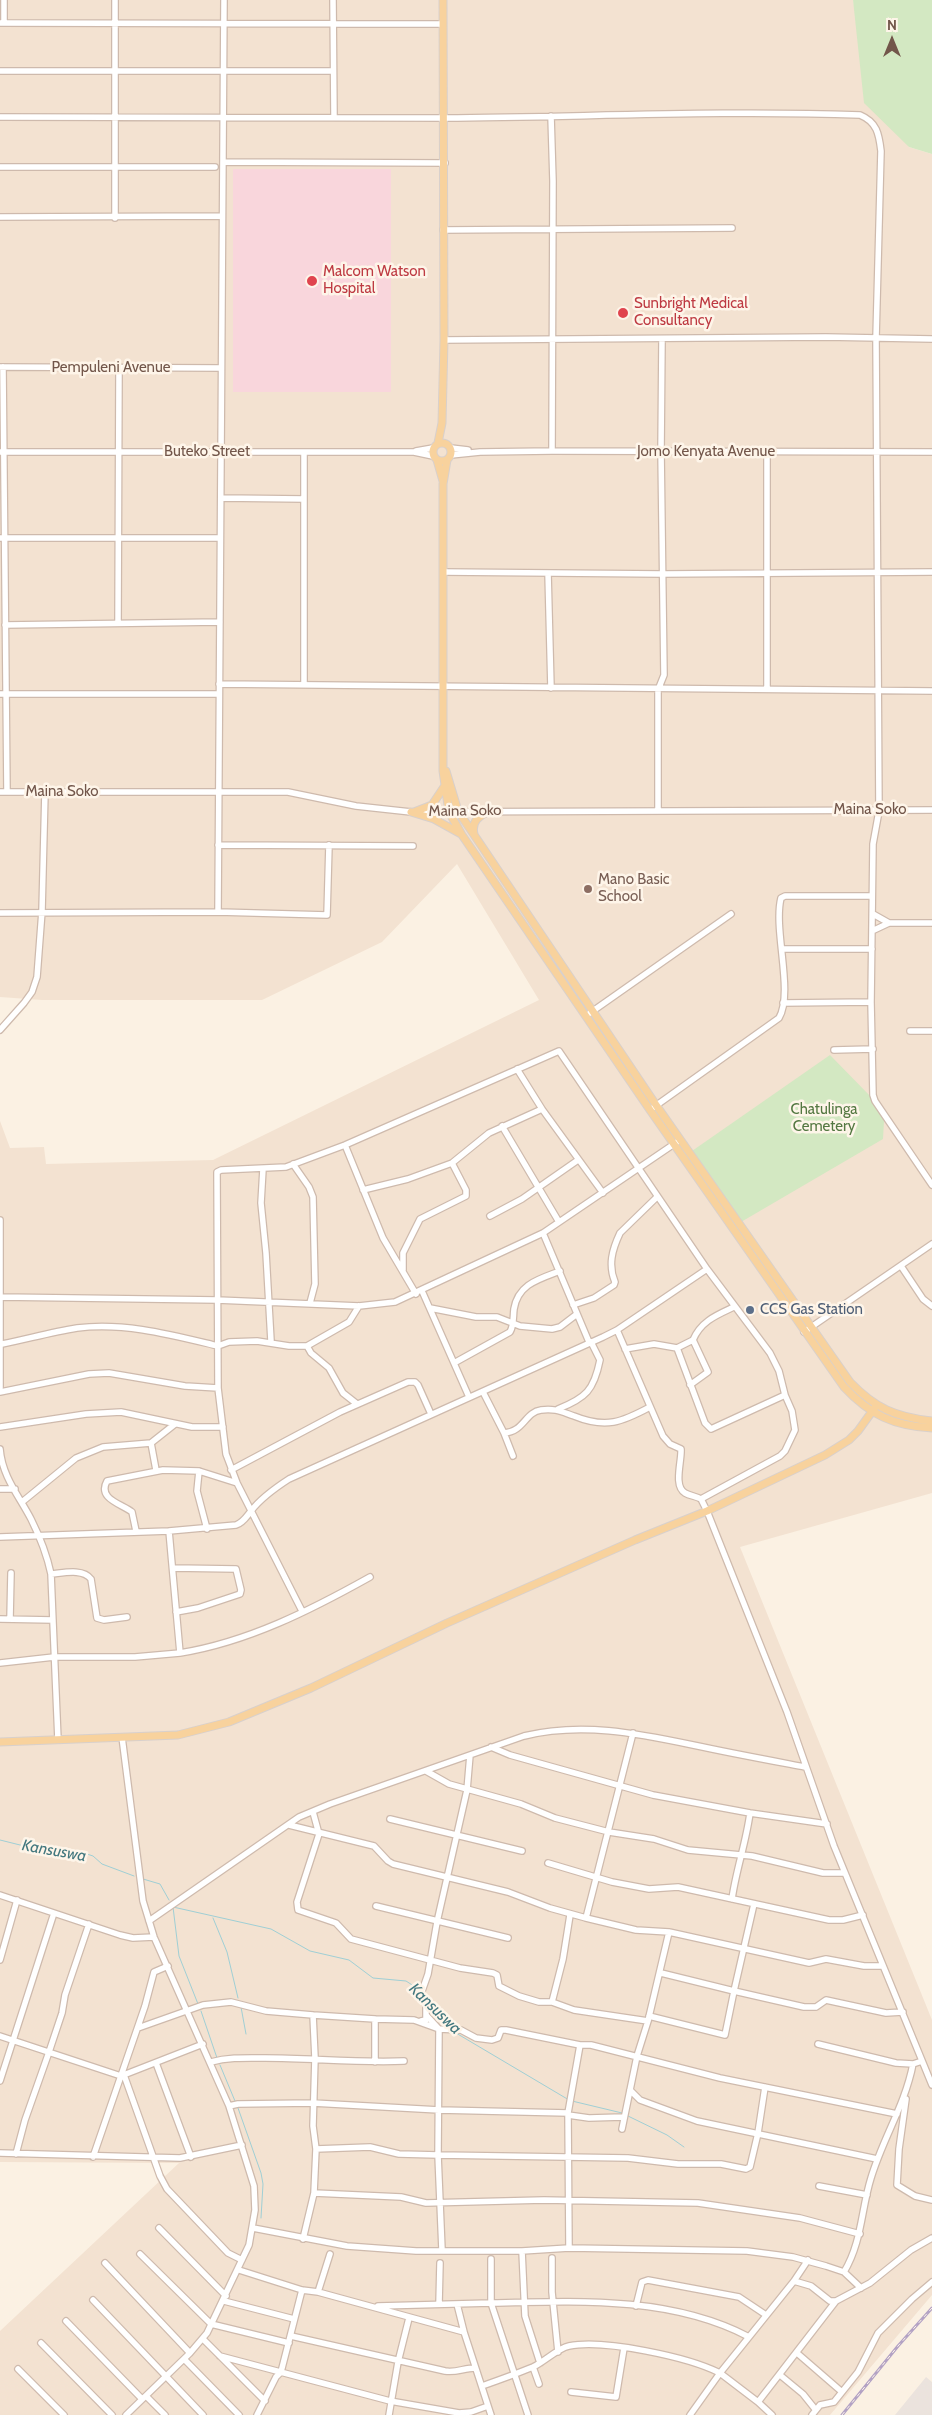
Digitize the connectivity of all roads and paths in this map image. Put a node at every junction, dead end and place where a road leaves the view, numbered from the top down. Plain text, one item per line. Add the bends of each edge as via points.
1 (4, 0) edge
2 (115, 0) edge
3 (224, 0) edge
4 (333, 0) edge
5 (443, 0) edge
6 (2, 24) edge
7 (115, 24) junction
8 (224, 24) junction
9 (443, 24) junction
10 (333, 25) junction
11 (115, 70) junction
12 (223, 70) junction
13 (0, 71) edge
14 (333, 71) junction
15 (223, 116) junction
16 (334, 116) junction
17 (551, 116) junction
18 (0, 117) edge
19 (114, 117) junction
20 (444, 118) junction
21 (223, 162) junction
22 (445, 163) junction
23 (115, 167) junction
24 (215, 167) dead end
25 (0, 168) edge
26 (222, 216) junction
27 (0, 217) edge
28 (115, 218) junction
29 (732, 228) dead end
30 (553, 229) junction
31 (443, 230) junction
32 (876, 338) junction
33 (662, 339) junction
34 (932, 339) edge
35 (444, 340) junction
36 (552, 340) junction
37 (2, 367) edge
38 (221, 368) junction
39 (119, 369) junction
40 (442, 423) junction
41 (436, 445) junction
42 (449, 451) junction
43 (552, 451) junction
44 (661, 451) junction
45 (2, 452) edge
46 (221, 452) junction
47 (304, 452) junction
48 (414, 452) junction
49 (767, 452) junction
50 (932, 452) edge
51 (119, 453) junction
52 (877, 453) junction
53 (435, 458) junction
54 (443, 484) junction
55 (221, 498) junction
56 (304, 499) junction
57 (3, 538) edge
58 (119, 538) junction
59 (220, 538) junction
60 (444, 572) junction
61 (548, 572) junction
62 (769, 572) junction
63 (878, 572) junction
64 (932, 572) edge
65 (662, 574) junction
66 (220, 622) junction
67 (118, 623) junction
68 (5, 625) junction
69 (219, 684) junction
70 (304, 685) junction
71 (444, 687) junction
72 (550, 688) junction
73 (767, 689) junction
74 (658, 690) junction
75 (878, 690) junction
76 (932, 691) edge
77 (3, 694) edge
78 (219, 694) junction
79 (443, 756) junction
80 (444, 786) junction
81 (3, 792) edge
82 (44, 792) junction
83 (219, 792) junction
84 (658, 810) junction
85 (932, 810) edge
86 (458, 811) junction
87 (490, 811) junction
88 (879, 811) junction
89 (411, 812) junction
90 (449, 812) junction
91 (474, 834) junction
92 (462, 835) junction
93 (218, 845) junction
94 (329, 845) junction
95 (413, 846) dead end
96 (872, 896) junction
97 (42, 912) junction
98 (218, 912) junction
99 (0, 913) edge
100 (731, 914) dead end
101 (873, 914) junction
102 (889, 923) junction
103 (932, 923) edge
104 (872, 931) junction
105 (782, 949) junction
106 (872, 949) junction
107 (871, 1002) junction
108 (783, 1003) junction
109 (593, 1010) junction
110 (586, 1016) junction
111 (1, 1026) edge
112 (910, 1031) dead end
113 (932, 1031) edge
114 (873, 1049) junction
115 (834, 1050) dead end
116 (517, 1070) junction
117 (653, 1108) junction
118 (542, 1110) junction
119 (502, 1126) junction
120 (677, 1142) junction
121 (345, 1145) junction
122 (578, 1160) junction
123 (452, 1163) junction
124 (293, 1164) junction
125 (264, 1169) junction
126 (637, 1169) junction
127 (932, 1185) edge
128 (538, 1187) junction
129 (363, 1190) junction
130 (603, 1193) junction
131 (657, 1197) junction
132 (490, 1216) dead end
133 (0, 1220) edge
134 (559, 1222) junction
135 (543, 1233) junction
136 (932, 1244) edge
137 (1, 1250) edge
138 (900, 1266) junction
139 (707, 1269) junction
140 (560, 1271) junction
141 (402, 1272) junction
142 (419, 1292) junction
143 (0, 1297) edge
144 (217, 1300) junction
145 (268, 1302) junction
146 (310, 1303) junction
147 (573, 1305) junction
148 (359, 1306) junction
149 (932, 1306) edge
150 (734, 1307) junction
151 (430, 1308) junction
152 (576, 1314) junction
153 (513, 1324) junction
154 (811, 1327) junction
155 (617, 1330) junction
156 (804, 1332) junction
157 (692, 1340) junction
158 (271, 1342) junction
159 (590, 1342) junction
160 (2, 1344) junction
161 (218, 1346) junction
162 (307, 1346) junction
163 (677, 1348) junction
164 (625, 1349) junction
165 (454, 1363) junction
166 (690, 1385) junction
167 (218, 1388) junction
168 (0, 1390) edge
169 (483, 1392) junction
170 (785, 1396) junction
171 (469, 1397) junction
172 (357, 1404) junction
173 (876, 1406) junction
174 (650, 1407) junction
175 (558, 1409) junction
176 (872, 1413) junction
177 (431, 1414) junction
178 (932, 1421) edge
179 (175, 1424) junction
180 (0, 1427) edge
181 (223, 1427) junction
182 (932, 1428) edge
183 (504, 1433) junction
184 (151, 1443) junction
185 (0, 1449) edge
186 (513, 1456) dead end
187 (156, 1470) junction
188 (231, 1470) junction
189 (199, 1472) junction
190 (237, 1483) junction
191 (0, 1489) edge
192 (15, 1489) junction
193 (701, 1499) junction
194 (22, 1502) junction
195 (251, 1511) junction
196 (708, 1511) junction
197 (207, 1529) junction
198 (136, 1531) junction
199 (169, 1531) junction
200 (38, 1535) junction
201 (0, 1536) edge
202 (173, 1568) junction
203 (11, 1573) dead end
204 (51, 1574) junction
205 (370, 1577) dead end
206 (302, 1611) junction
207 (176, 1612) junction
208 (127, 1617) dead end
209 (10, 1619) junction
210 (0, 1620) edge
211 (52, 1620) junction
212 (180, 1653) junction
213 (54, 1657) junction
214 (0, 1663) edge
215 (633, 1733) junction
216 (122, 1737) junction
217 (58, 1740) junction
218 (0, 1742) edge
219 (491, 1748) junction
220 (470, 1755) junction
221 (805, 1767) junction
222 (426, 1771) junction
223 (619, 1788) junction
224 (466, 1790) junction
225 (313, 1812) junction
226 (750, 1813) junction
227 (390, 1819) dead end
228 (289, 1824) junction
229 (827, 1824) junction
230 (609, 1832) junction
231 (318, 1834) junction
232 (457, 1834) junction
233 (522, 1851) dead end
234 (740, 1855) junction
235 (548, 1862) dead end
236 (845, 1873) junction
237 (447, 1878) junction
238 (598, 1878) junction
239 (0, 1895) edge
240 (732, 1899) junction
241 (17, 1900) junction
242 (754, 1904) junction
243 (376, 1906) dead end
244 (54, 1913) junction
245 (570, 1915) junction
246 (863, 1916) junction
247 (586, 1918) junction
248 (149, 1922) junction
249 (437, 1922) junction
250 (89, 1924) junction
251 (669, 1932) junction
252 (154, 1937) junction
253 (508, 1938) dead end
254 (3, 1943) edge
255 (744, 1948) junction
256 (0, 1960) edge
257 (431, 1960) junction
258 (168, 1966) junction
259 (883, 1966) junction
260 (661, 1973) junction
261 (734, 1991) junction
262 (552, 2002) junction
263 (188, 2011) junction
264 (903, 2012) junction
265 (313, 2015) junction
266 (427, 2016) junction
267 (374, 2018) junction
268 (649, 2019) junction
269 (419, 2022) junction
270 (138, 2028) junction
271 (439, 2029) junction
272 (0, 2036) edge
273 (12, 2040) junction
274 (203, 2044) junction
275 (818, 2044) dead end
276 (580, 2045) junction
277 (49, 2052) junction
278 (637, 2056) junction
279 (315, 2058) junction
280 (404, 2061) dead end
281 (922, 2061) junction
282 (212, 2062) junction
283 (375, 2062) junction
284 (156, 2063) junction
285 (913, 2064) junction
286 (122, 2075) junction
287 (0, 2081) edge
288 (932, 2085) edge
289 (765, 2087) junction
290 (630, 2090) junction
291 (906, 2094) junction
292 (313, 2103) junction
293 (229, 2106) junction
294 (439, 2110) junction
295 (568, 2114) junction
296 (624, 2114) junction
297 (897, 2114) junction
298 (622, 2129) dead end
299 (758, 2133) junction
300 (242, 2145) junction
301 (316, 2149) junction
302 (0, 2153) edge
303 (16, 2154) junction
304 (438, 2155) junction
305 (93, 2157) junction
306 (153, 2157) junction
307 (191, 2157) junction
308 (570, 2157) junction
309 (877, 2159) junction
310 (819, 2186) dead end
311 (314, 2193) junction
312 (867, 2195) junction
313 (932, 2200) edge
314 (569, 2201) junction
315 (439, 2202) junction
316 (159, 2228) dead end
317 (253, 2228) junction
318 (860, 2234) junction
319 (303, 2238) junction
320 (932, 2238) edge
321 (569, 2248) junction
322 (442, 2250) junction
323 (522, 2251) junction
324 (140, 2254) dead end
325 (330, 2254) dead end
326 (552, 2258) dead end
327 (491, 2259) dead end
328 (242, 2260) junction
329 (808, 2260) junction
330 (440, 2262) dead end
331 (105, 2263) dead end
332 (239, 2270) junction
333 (844, 2272) junction
334 (794, 2281) junction
335 (932, 2282) edge
336 (861, 2288) junction
337 (302, 2290) junction
338 (318, 2292) junction
339 (225, 2298) junction
340 (93, 2300) dead end
341 (836, 2301) junction
342 (524, 2303) junction
343 (553, 2303) junction
344 (439, 2304) junction
345 (457, 2304) junction
346 (492, 2304) junction
347 (373, 2306) junction
348 (636, 2306) junction
349 (766, 2315) junction
350 (409, 2318) junction
351 (294, 2319) junction
352 (66, 2321) dead end
353 (212, 2324) junction
354 (464, 2332) junction
355 (291, 2336) junction
356 (749, 2338) junction
357 (203, 2339) junction
358 (41, 2343) dead end
359 (289, 2343) junction
360 (624, 2348) junction
361 (558, 2352) junction
362 (190, 2353) junction
363 (797, 2353) junction
364 (220, 2356) junction
365 (184, 2358) junction
366 (398, 2362) junction
367 (540, 2363) junction
368 (533, 2367) junction
369 (18, 2368) dead end
370 (475, 2368) junction
371 (280, 2372) junction
372 (720, 2373) junction
373 (515, 2374) junction
374 (780, 2376) junction
375 (166, 2377) junction
376 (539, 2384) dead end
377 (482, 2386) junction
378 (571, 2392) dead end
379 (842, 2392) junction
380 (144, 2398) junction
381 (390, 2400) junction
382 (265, 2401) junction
383 (758, 2402) junction
384 (488, 2406) junction
385 (815, 2408) junction
386 (692, 2412) edge
387 (64, 2415) edge
388 (112, 2415) edge
389 (126, 2415) edge
390 (165, 2415) edge
391 (203, 2415) edge
392 (239, 2415) edge
393 (257, 2415) edge
394 (389, 2415) edge
395 (491, 2415) edge
396 (528, 2415) edge
397 (700, 2415) edge
398 (772, 2415) edge
399 (812, 2415) edge

1 - 6 street
2 - 7 street
3 - 8 street
4 - 10 street
5 - 9 main road
6 - 7 street
7 - 8 street
7 - 11 street
8 - 10 street
8 - 12 street
9 - 10 street
9 - 20 main road
10 - 14 street
11 - 12 street
11 - 13 street
11 - 19 street
12 - 14 street
12 - 15 street
14 - 16 street
15 - 16 street
15 - 19 street
15 - 21 street
16 - 20 street
17 - 20 street
17 - 30 street
17 - 32 street via 789,113 860,115 870,119 879,131 881,151
18 - 19 street
19 - 23 street
20 - 22 main road
21 - 22 street
21 - 26 street
22 - 31 main road
23 - 24 street
23 - 25 street
23 - 28 street
26 - 28 street
26 - 38 street
27 - 28 street
29 - 30 street
30 - 31 street
30 - 36 street
31 - 35 main road
32 - 33 street
32 - 34 street
32 - 52 street
33 - 36 street
33 - 44 street
35 - 36 street
35 - 40 main road
36 - 43 street
37 - 39 street, Pempuleni Avenue
37 - 45 street
38 - 39 street, Pempuleni Avenue
38 - 46 street
39 - 51 street
40 - 41 main road
40 - 42 main road
41 - 42 main road
41 - 48 street, Buteko Street
41 - 53 main road
42 - 43 street, Jomo Kenyata Avenue
42 - 53 main road
42 - 54 main road
43 - 44 street, Jomo Kenyata Avenue
44 - 49 street, Jomo Kenyata Avenue
44 - 65 street
45 - 51 street, Buteko Street
45 - 57 street
46 - 47 street, Buteko Street
46 - 51 street, Buteko Street
46 - 55 street
47 - 48 street, Buteko Street
47 - 56 street
48 - 53 street, Buteko Street
49 - 52 street, Jomo Kenyata Avenue
49 - 62 street
50 - 52 street, Jomo Kenyata Avenue
51 - 58 street
52 - 63 street
53 - 54 main road
54 - 60 main road
55 - 56 street
55 - 59 street
56 - 70 street
57 - 58 street
57 - 68 street
58 - 59 street
58 - 67 street
59 - 66 street
60 - 61 street
60 - 71 main road
61 - 65 street
61 - 72 street
62 - 63 street
62 - 65 street
62 - 73 street
63 - 64 street
63 - 75 street
65 - 74 street via 664,675
66 - 67 street
66 - 69 street
67 - 68 street
68 - 77 street
69 - 70 street
69 - 78 street
70 - 71 street
71 - 72 street
71 - 79 main road
72 - 74 street
73 - 74 street
73 - 75 street
74 - 84 street
75 - 76 street
75 - 88 street
77 - 78 street
77 - 81 street
78 - 83 street
79 - 80 main road
79 - 86 main road
80 - 89 main road via 432,805
80 - 90 main road
81 - 82 street, Maina Soko
82 - 83 street, Maina Soko
82 - 97 street
83 - 89 street, Maina Soko via 288,792 356,806
83 - 93 street
84 - 87 street, Maina Soko
84 - 88 street, Maina Soko
85 - 88 street, Maina Soko
86 - 87 street, Maina Soko
86 - 90 street, Maina Soko
86 - 91 main road
87 - 91 main road via 475,822
88 - 96 street via 873,844
89 - 90 street, Maina Soko
89 - 92 main road via 434,819
90 - 92 main road
91 - 109 main road
92 - 110 main road
93 - 94 street
93 - 98 street
94 - 95 street
94 - 98 street via 327,915
96 - 101 street
96 - 105 street via 784,896 780,902
97 - 98 street
97 - 99 street
97 - 111 street via 38,977 24,1004
100 - 109 street
101 - 102 street
101 - 104 street
102 - 103 street
102 - 104 street
104 - 106 street
105 - 106 street
105 - 108 street
106 - 107 street
107 - 108 street
107 - 114 street
108 - 117 street via 779,1018 769,1027
109 - 110 street
109 - 117 main road
110 - 117 main road
112 - 113 street
114 - 115 street
114 - 127 street via 875,1101
116 - 118 street
116 - 121 street
116 - 126 street via 559,1051
117 - 120 main road
118 - 119 street
118 - 122 street
119 - 123 street via 480,1138
119 - 128 street
120 - 126 street
120 - 154 main road
120 - 156 main road
121 - 124 street
121 - 129 street
122 - 128 street
122 - 130 street
123 - 129 street via 408,1179
123 - 141 street via 466,1196 420,1219 403,1253
124 - 125 street
124 - 146 street via 313,1198 315,1284
125 - 144 street via 217,1172
125 - 145 street via 261,1203
126 - 130 street
126 - 131 street
128 - 132 street
128 - 134 street
129 - 141 street via 383,1238
130 - 134 street
131 - 139 street
131 - 147 street via 617,1240 611,1261 614,1285 594,1298
133 - 137 street
134 - 135 street
135 - 140 street
135 - 142 street
136 - 138 street
137 - 143 street
138 - 149 street via 923,1300
138 - 154 street
139 - 150 street
139 - 155 street
140 - 147 street
140 - 153 street via 522,1289 516,1302
141 - 142 street
142 - 148 street via 395,1302
142 - 151 street
143 - 144 street
143 - 160 street
144 - 145 street
144 - 161 street
145 - 146 street
145 - 158 street
146 - 148 street
147 - 152 street
148 - 162 street via 349,1322
150 - 157 street via 709,1319
150 - 170 street via 770,1353 779,1371
151 - 153 street via 476,1317 496,1317
151 - 165 street
152 - 153 street via 556,1330
152 - 159 street
153 - 165 street via 510,1332
154 - 156 street
154 - 173 main road via 850,1382
155 - 159 street
155 - 164 street
156 - 176 main road via 844,1387
157 - 163 street
157 - 166 street via 708,1372
158 - 161 street via 234,1341
158 - 162 street
159 - 169 street
159 - 175 street via 600,1360 594,1385 584,1397
160 - 161 street via 78,1328 106,1327 141,1329
160 - 168 street
161 - 167 street
162 - 172 street via 330,1368 343,1393
163 - 164 street via 654,1344
163 - 166 street
164 - 174 street
165 - 171 street
166 - 170 street via 705,1423 711,1429
167 - 168 street via 185,1386 109,1373
167 - 181 street
169 - 171 street
169 - 183 street
170 - 193 street via 795,1430 785,1451
171 - 177 street
172 - 177 street via 415,1382
172 - 188 street
173 - 176 main road
173 - 178 main road
174 - 175 street via 611,1424 580,1418
174 - 193 street via 663,1436 681,1450 681,1490
175 - 183 street via 535,1411 523,1425 511,1433
176 - 182 main road
176 - 196 main road via 858,1431 837,1448
177 - 195 street via 289,1479 274,1488
179 - 180 street via 136,1414 107,1412
179 - 181 street
179 - 184 street
181 - 188 street
183 - 186 street
184 - 187 street
184 - 194 street via 89,1451 60,1468
185 - 192 street via 2,1466
187 - 189 street
187 - 198 street via 111,1479 105,1484 109,1498 132,1512
188 - 190 street
189 - 190 street
189 - 197 street via 198,1491
190 - 195 street
191 - 192 street
192 - 194 street
193 - 196 street
194 - 200 street
195 - 197 street via 236,1525
195 - 206 street
196 - 216 main road via 634,1540 311,1688 228,1722 178,1735
196 - 221 street via 787,1712
197 - 199 street
198 - 199 street
198 - 200 street
199 - 202 street
200 - 201 street
200 - 204 street
202 - 207 street
202 - 207 street via 236,1569 241,1590 240,1594
203 - 209 street
204 - 208 street via 77,1572 88,1575 97,1618
204 - 211 street
205 - 206 street
206 - 212 street via 260,1632 214,1648
207 - 212 street
209 - 210 street
209 - 211 street
211 - 213 street
212 - 213 street via 135,1657
213 - 214 street
213 - 217 street
215 - 219 street via 566,1728 547,1730
215 - 221 street
215 - 223 street
216 - 217 main road
216 - 248 street via 141,1888
217 - 218 main road
219 - 220 street
219 - 223 street
220 - 222 street
220 - 224 street
221 - 229 street
222 - 224 street
222 - 225 street
223 - 226 street
223 - 230 street
224 - 230 street
224 - 232 street
225 - 228 street
225 - 231 street
226 - 229 street
226 - 234 street
227 - 232 street
228 - 231 street
228 - 248 street
229 - 236 street
230 - 234 street via 654,1839 688,1850
230 - 238 street
231 - 237 street via 374,1846 393,1864
231 - 257 street via 297,1902 298,1910 336,1923 351,1938
232 - 233 street
232 - 237 street
234 - 236 street via 823,1873
234 - 240 street
235 - 238 street
236 - 246 street
237 - 245 street via 523,1896
237 - 249 street
238 - 240 street via 649,1889 678,1887
238 - 247 street
239 - 241 street
240 - 242 street
241 - 244 street
241 - 254 street
242 - 246 street via 829,1920
242 - 255 street
243 - 249 street
244 - 250 street
244 - 273 street
245 - 247 street
245 - 262 street
246 - 259 street
247 - 251 street via 636,1930
248 - 252 street
249 - 253 street
249 - 257 street
250 - 252 street via 127,1937
250 - 277 street
251 - 255 street
251 - 260 street
252 - 258 street
254 - 256 street
255 - 259 street via 809,1963 826,1959
255 - 261 street
257 - 262 street via 493,1973 499,1986 505,1990 540,2002
257 - 266 street via 421,1994
258 - 263 street
258 - 270 street via 154,1970
259 - 264 street
260 - 261 street
260 - 268 street
261 - 264 street via 804,2007 816,2007 826,2000 886,2013
261 - 268 street via 725,2035
262 - 268 street via 574,2010
263 - 265 street via 203,2005 231,2002 266,2011
263 - 270 street
263 - 274 street
264 - 281 street
265 - 267 street
265 - 279 street
266 - 269 street via 425,2021
266 - 271 street
267 - 269 street
267 - 283 street
268 - 278 street
269 - 271 street
270 - 286 street
271 - 276 street via 453,2029 492,2040 497,2039 503,2029
271 - 294 street
272 - 273 street
273 - 277 street
273 - 287 street
274 - 282 street
274 - 284 street
275 - 285 street via 896,2063
276 - 278 street
276 - 295 street
277 - 286 street
277 - 303 street
278 - 289 street
278 - 290 street
279 - 282 street via 234,2058
279 - 283 street
279 - 292 street
280 - 283 street
281 - 285 street
281 - 288 street
282 - 293 street
284 - 286 street
284 - 307 street
285 - 291 street
286 - 305 street
286 - 306 street
289 - 297 street
289 - 299 street
290 - 296 street
290 - 299 street via 640,2100 677,2115
291 - 297 street
291 - 313 street via 897,2186
292 - 293 street
292 - 294 street
292 - 301 street
293 - 300 street
294 - 295 street
294 - 304 street
295 - 296 street via 589,2118
295 - 308 street
296 - 298 street
297 - 309 street
299 - 308 street via 750,2168 746,2169 721,2164
299 - 309 street
300 - 307 street
300 - 317 street via 254,2186
301 - 304 street via 370,2147 399,2154
301 - 311 street
302 - 303 street
303 - 305 street
304 - 308 street
304 - 315 street
305 - 306 street
306 - 307 street
306 - 328 street via 167,2189 228,2253
308 - 314 street
309 - 312 street
310 - 312 street
311 - 315 street
311 - 319 street
312 - 318 street
314 - 315 street
314 - 318 street via 698,2202 800,2218
314 - 321 street
315 - 322 street
316 - 339 street
317 - 319 street
317 - 328 street
318 - 333 street via 856,2250
319 - 322 street via 347,2246
320 - 336 street
321 - 323 street
321 - 329 street via 747,2251
322 - 323 street
323 - 342 street
324 - 353 street
325 - 338 street
326 - 343 street
327 - 346 street
328 - 332 street
329 - 333 street
329 - 334 street
330 - 344 street
331 - 362 street
332 - 337 street
332 - 339 street
333 - 336 street
334 - 341 street via 811,2286 830,2301
334 - 349 street
335 - 379 street via 878,2333 858,2372
336 - 341 street
337 - 338 street
337 - 351 street
338 - 347 street
339 - 351 street
339 - 353 street
340 - 375 street
341 - 363 street
342 - 343 street
342 - 346 street
342 - 367 street
343 - 348 street via 606,2302
343 - 361 street
344 - 345 street
344 - 347 street
345 - 346 street
345 - 354 street
346 - 373 street
347 - 350 street
348 - 349 street via 642,2282 648,2280 739,2297
348 - 356 street via 717,2322
349 - 356 street
350 - 354 street
350 - 366 street
351 - 355 street
352 - 380 street
353 - 357 street
353 - 359 street
354 - 370 street
355 - 359 street
355 - 366 street
356 - 372 street
357 - 362 street
357 - 364 street
358 - 388 street
359 - 371 street
360 - 361 street via 571,2346
360 - 372 street
360 - 378 street via 616,2397
361 - 367 street
362 - 365 street
363 - 374 street
363 - 379 street
364 - 371 street
364 - 382 street
365 - 375 street
365 - 392 street
366 - 370 street via 453,2373
366 - 381 street
367 - 368 street
368 - 373 street
368 - 376 street
369 - 387 street
370 - 377 street
371 - 381 street
371 - 382 street
372 - 383 street
372 - 386 street
373 - 377 street
373 - 396 street
374 - 383 street
374 - 385 street
375 - 380 street
375 - 391 street
377 - 384 street
379 - 385 street via 834,2402
380 - 389 street
380 - 390 street
381 - 384 street via 459,2412
381 - 394 street
382 - 393 street
383 - 398 street
384 - 395 street
385 - 399 street
386 - 397 street

